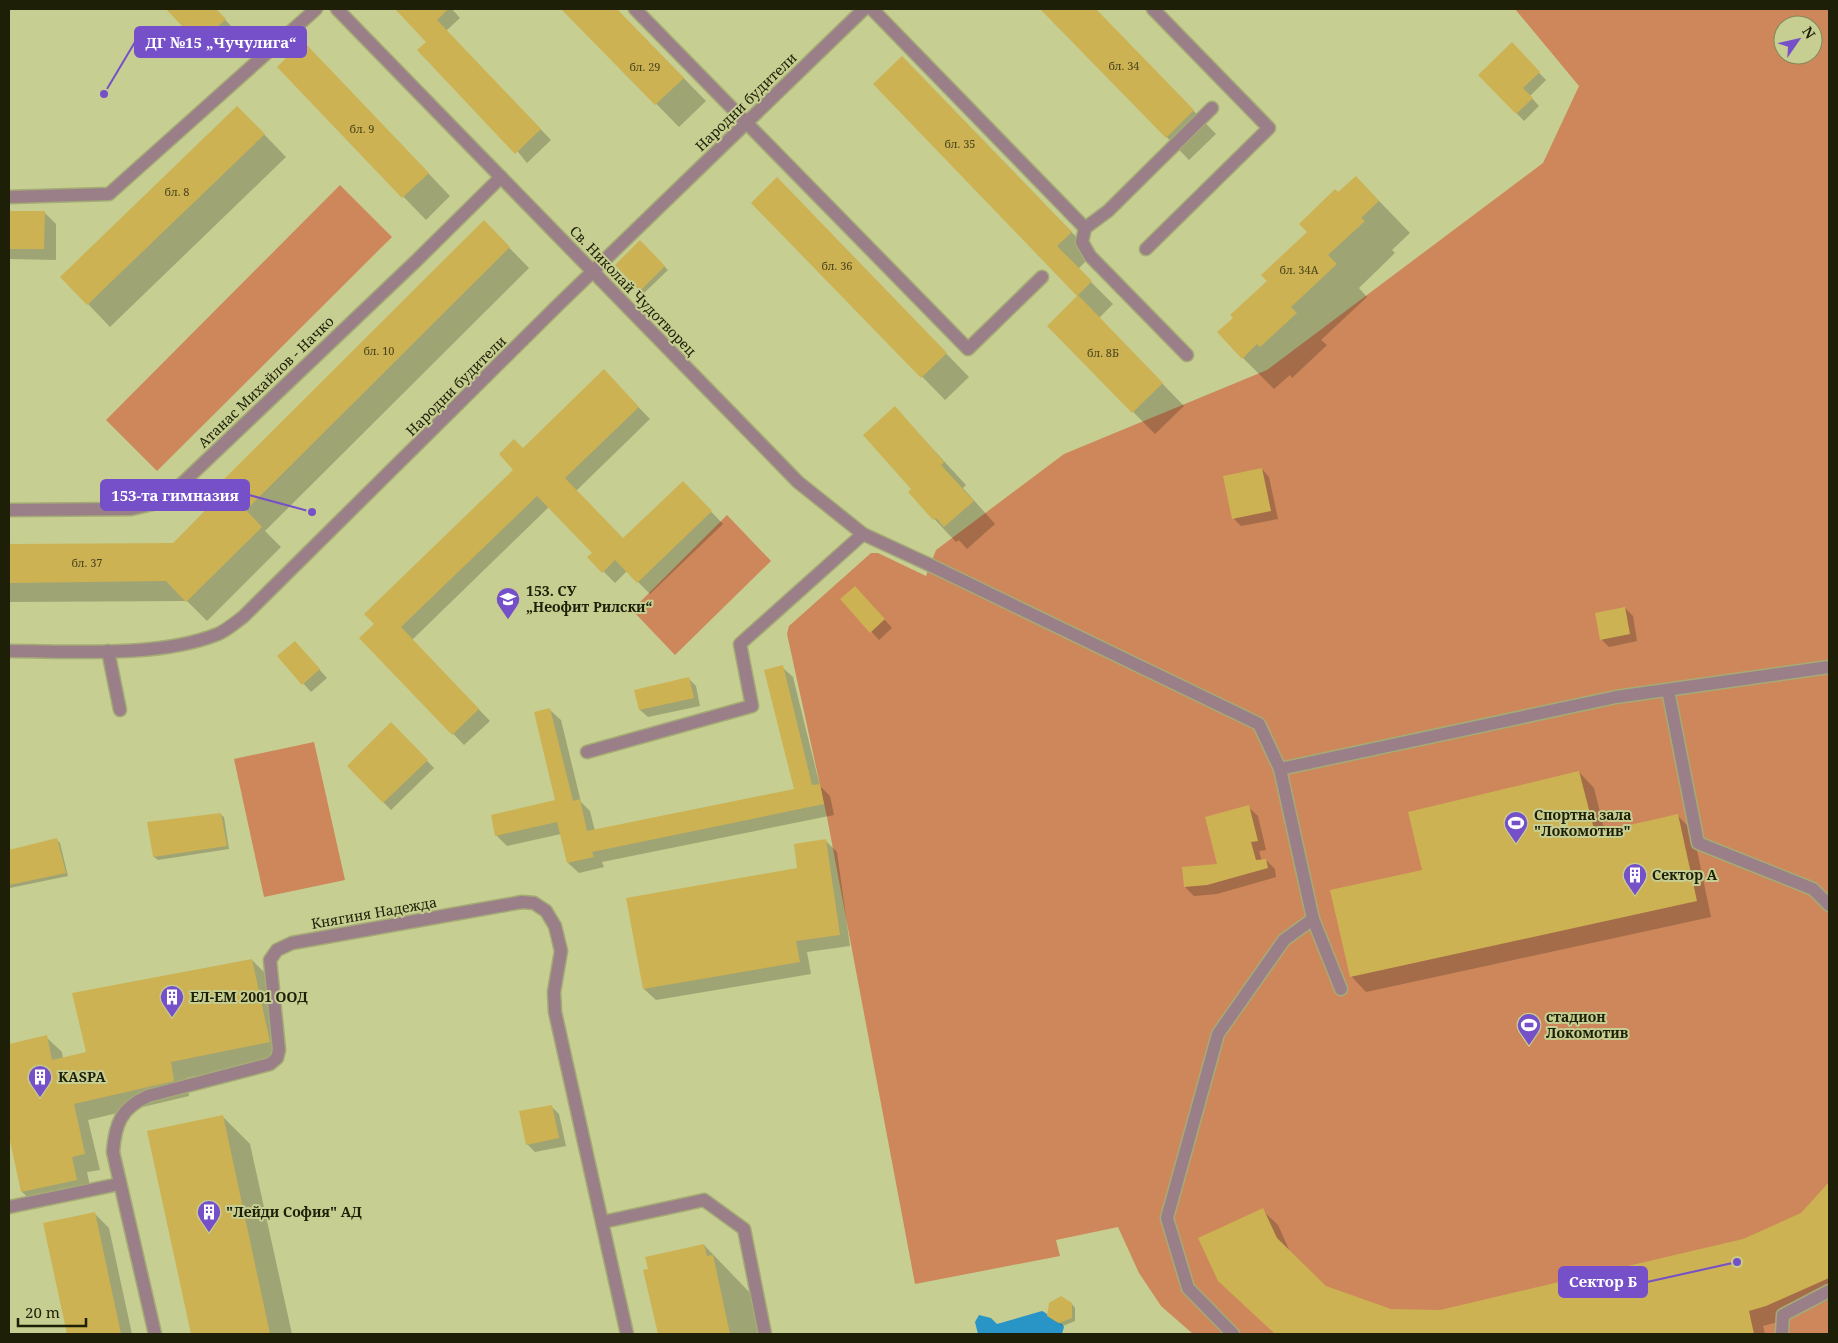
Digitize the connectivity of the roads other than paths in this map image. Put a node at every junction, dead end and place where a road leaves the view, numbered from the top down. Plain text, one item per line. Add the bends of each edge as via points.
1 (316, 9) edge
2 (337, 9) edge
3 (635, 9) edge
4 (864, 9) edge
5 (872, 9) edge
6 (1153, 9) edge
7 (1212, 108) dead end
8 (746, 122) junction
9 (501, 177) junction
10 (9, 197) edge
11 (1085, 228) junction
12 (1146, 249) dead end
13 (593, 271) junction
14 (1042, 277) dead end
15 (1187, 356) dead end
16 (9, 510) edge
17 (863, 534) junction
18 (9, 651) edge
19 (108, 651) junction
20 (1829, 667) edge
21 (1668, 690) junction
22 (120, 710) dead end
23 (587, 752) dead end
24 (1280, 769) junction
25 (1829, 905) edge
26 (1313, 919) junction
27 (1341, 989) dead end
28 (120, 1184) junction
29 (9, 1207) edge
30 (603, 1222) junction
31 (1829, 1291) edge
32 (155, 1334) edge
33 (627, 1334) edge
34 (765, 1334) edge
35 (1233, 1334) edge
36 (1782, 1334) edge

1 - 10 street via 109,194
2 - 9 street, Св. Николай Чудотворец
3 - 8 street
4 - 8 street, Народни будители
5 - 11 street
6 - 12 street via 1269,128
7 - 11 street via 1108,211
8 - 13 street, Народни будители
8 - 14 street via 968,349
9 - 13 street, Св. Николай Чудотворец
9 - 16 street, Атанас Михайлов - Начко via 171,494 153,504 131,509
11 - 15 street via 1082,242 1090,256
13 - 17 street, Св. Николай Чудотворец via 798,482
13 - 19 street, Народни будители via 243,617 219,633 188,643
17 - 23 street via 740,644 752,706
17 - 24 street, Св. Николай Чудотворец via 1259,724
18 - 19 street, Народни будители
19 - 22 street
20 - 21 street
21 - 24 street via 1616,697
21 - 25 street via 1698,843 1813,889
24 - 26 street, Св. Николай Чудотворец
26 - 27 street, Св. Николай Чудотворец
26 - 35 street via 1284,940 1218,1034 1167,1218 1188,1288
28 - 29 street
28 - 30 street, Княгиня Надежда via 112,1152 114,1133 133,1103 148,1096 270,1064 277,1058 280,1050 270,960 277,950 292,943 522,902 546,911 559,942 561,951 554,992 555,1012
28 - 32 street, Княгиня Надежда
30 - 33 street, Княгиня Надежда
30 - 34 street via 704,1200 744,1229
31 - 36 street via 1783,1315

